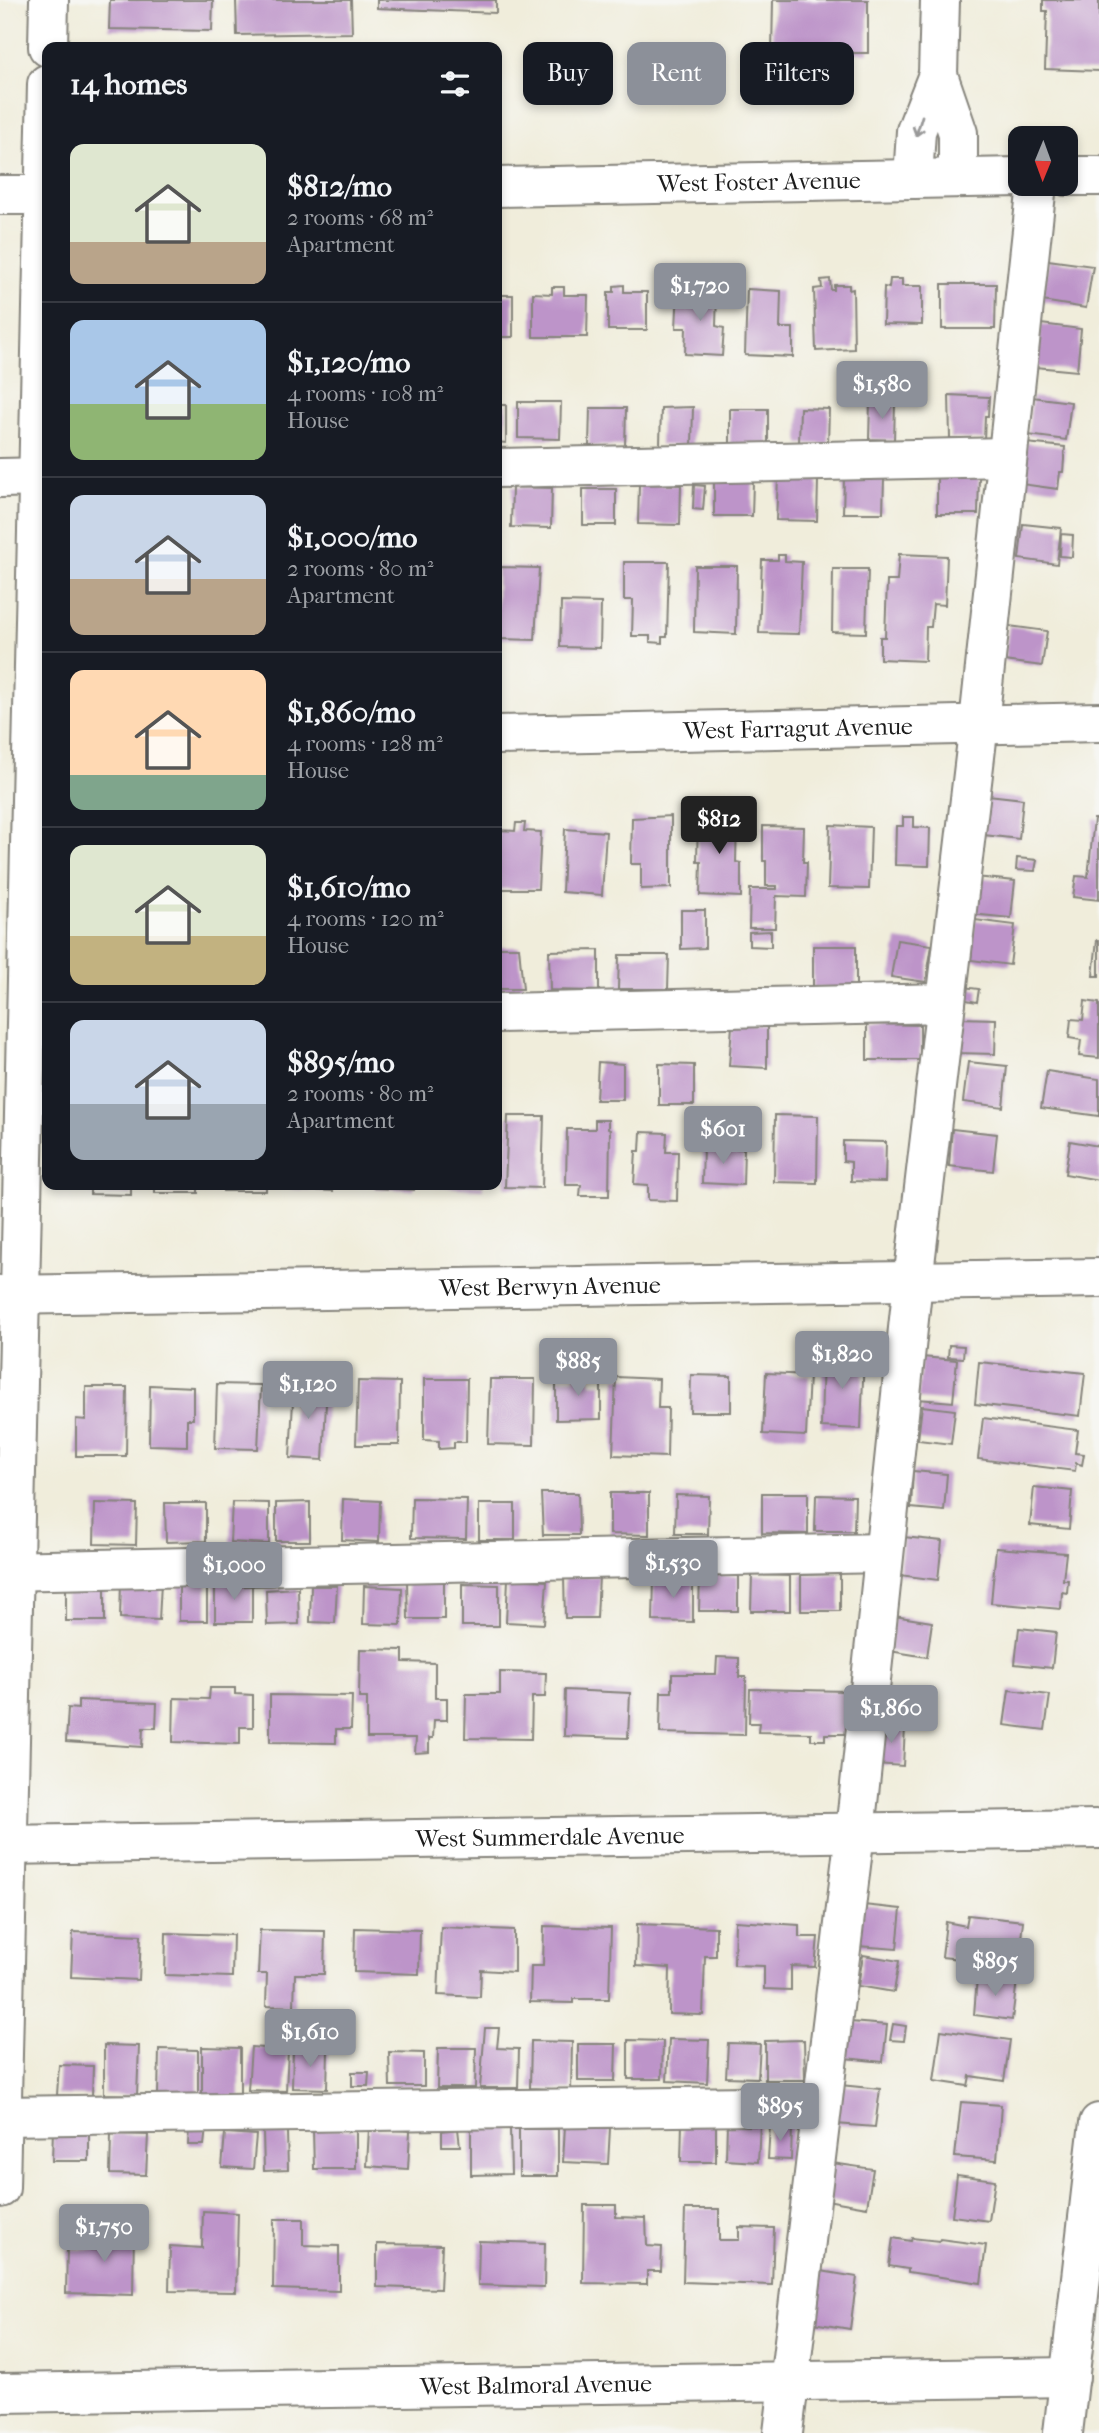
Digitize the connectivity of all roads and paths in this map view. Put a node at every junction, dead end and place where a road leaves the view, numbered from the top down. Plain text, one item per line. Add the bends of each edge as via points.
1 (49, 0) edge
2 (940, 0) edge
3 (48, 42) edge
4 (938, 75) junction
5 (1078, 176) edge
6 (1099, 176) edge
7 (1008, 177) edge
8 (958, 178) junction
9 (912, 179) junction
10 (502, 187) edge
11 (0, 195) edge
12 (42, 195) edge
13 (1036, 196) edge
14 (1007, 457) junction
15 (502, 468) edge
16 (42, 477) edge
17 (0, 478) edge
18 (42, 494) edge
19 (1099, 722) edge
20 (979, 723) junction
21 (502, 735) edge
22 (27, 746) edge
23 (946, 1003) junction
24 (502, 1013) edge
25 (24, 1022) edge
26 (1099, 1278) edge
27 (913, 1281) junction
28 (10, 1295) edge
29 (884, 1553) junction
30 (7, 1571) edge
31 (1099, 1829) edge
32 (855, 1832) junction
33 (4, 1845) edge
34 (822, 2105) junction
35 (1, 2116) edge
36 (1099, 2123) edge
37 (0, 2188) edge
38 (1094, 2202) edge
39 (1070, 2376) junction
40 (788, 2380) junction
41 (0, 2393) edge
42 (783, 2433) edge
43 (1063, 2433) edge

1 - 3 street
2 - 4 street
4 - 8 street via 958,133
4 -> 9 street via 916,131
5 - 6 street
7 - 8 street, West Foster Avenue
8 - 9 street, West Foster Avenue
9 - 10 street, West Foster Avenue
11 - 12 street
13 - 14 street
14 - 15 street
14 - 20 street
16 - 17 street
18 - 22 street
19 - 20 street, West Farragut Avenue
20 - 21 street, West Farragut Avenue
20 - 23 street
22 - 25 street
23 - 24 street
23 - 27 street
25 - 28 street
26 - 27 street, West Berwyn Avenue
27 - 28 street, West Berwyn Avenue
27 - 29 street
28 - 30 street
29 - 30 street
29 - 32 street
30 - 33 street
31 - 32 street, West Summerdale Avenue
32 - 33 street, West Summerdale Avenue
32 - 34 street
33 - 35 street
34 - 35 street
34 - 40 street
35 - 37 street
36 - 38 street
38 - 39 street
39 - 40 street, West Balmoral Avenue
39 - 43 street
40 - 41 street, West Balmoral Avenue
40 - 42 street

